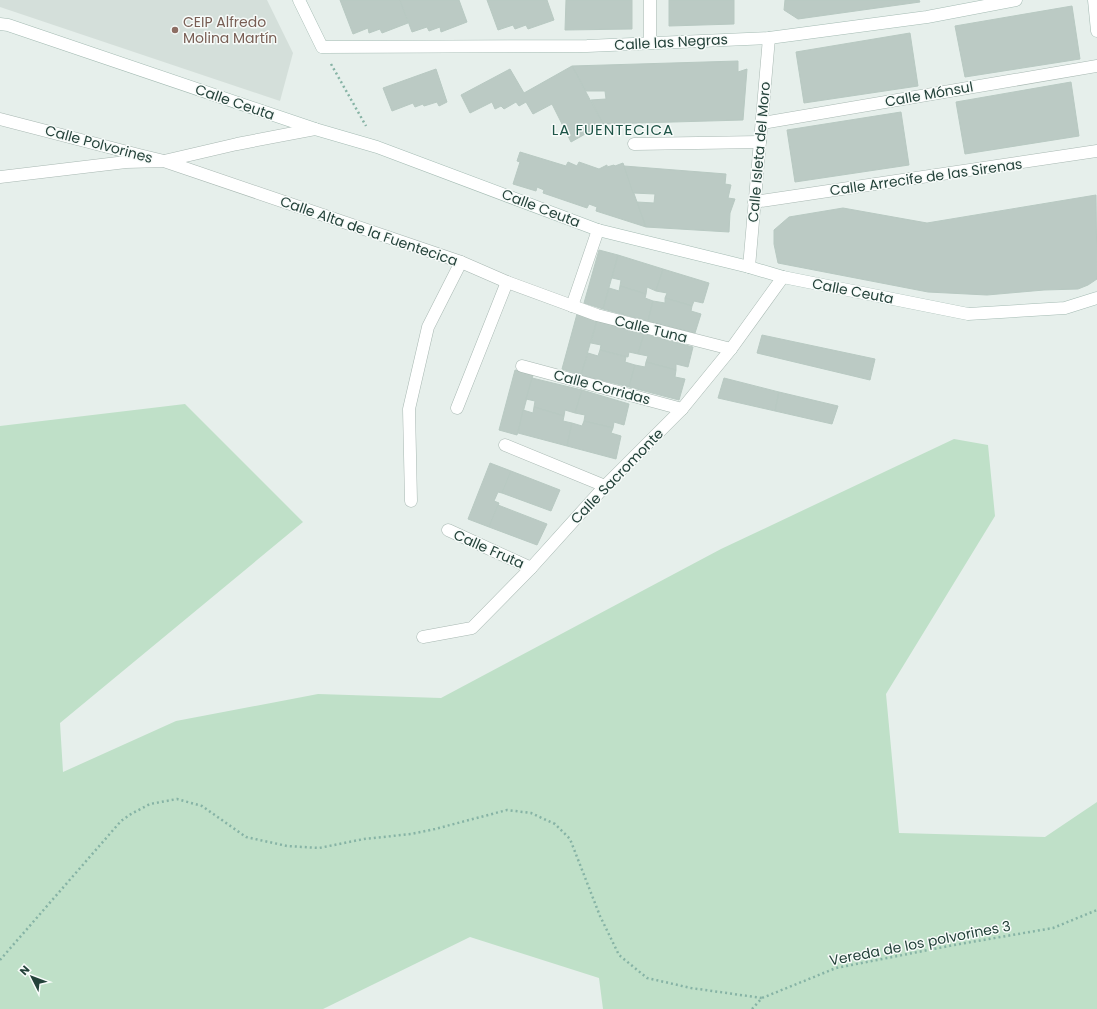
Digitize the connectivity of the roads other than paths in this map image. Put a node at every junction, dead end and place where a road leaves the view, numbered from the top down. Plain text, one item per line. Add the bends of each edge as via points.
1 (299, 0) edge
2 (650, 0) edge
3 (1094, 0) edge
4 (1011, 1) edge
5 (0, 24) edge
6 (1097, 31) edge
7 (769, 38) junction
8 (650, 42) junction
9 (1097, 66) edge
10 (0, 119) edge
11 (762, 123) junction
12 (315, 129) junction
13 (760, 142) junction
14 (634, 144) dead end
15 (1097, 151) edge
16 (164, 161) junction
17 (0, 177) edge
18 (754, 202) junction
19 (598, 230) junction
20 (461, 262) junction
21 (748, 267) junction
22 (783, 277) junction
23 (507, 282) junction
24 (1097, 298) edge
25 (572, 306) junction
26 (731, 349) junction
27 (522, 366) dead end
28 (457, 408) dead end
29 (682, 409) junction
30 (505, 445) dead end
31 (605, 486) junction
32 (411, 501) dead end
33 (448, 530) dead end
34 (531, 568) junction
35 (423, 637) dead end

1 - 8 street, Calle las Negras via 322,47 587,46
2 - 8 street
3 - 6 street
4 - 7 street, Calle las Negras via 927,17
5 - 12 street, Calle Ceuta
7 - 8 street, Calle las Negras
7 - 11 street, Calle Isleta del Moro
9 - 11 street, Calle Mónsul
10 - 16 street, Calle Polvorines
11 - 13 street, Calle Isleta del Moro
12 - 16 street, Calle Polvorines
12 - 19 street, Calle Ceuta via 377,147
13 - 14 street
13 - 18 street, Calle Isleta del Moro
15 - 18 street, Calle Arrecife de las Sirenas
16 - 17 street via 126,162
16 - 20 street, Calle Alta de la Fuentecica
18 - 21 street, Calle Isleta del Moro
19 - 21 street, Calle Ceuta
19 - 25 street
20 - 23 street, Calle Alta de la Fuentecica
20 - 32 street via 428,327 409,409
21 - 22 street, Calle Ceuta
22 - 24 street, Calle Ceuta via 968,314 1064,308
22 - 26 street, Calle Sacromonte
23 - 25 street, Calle Alta de la Fuentecica
23 - 28 street
25 - 26 street, Calle Tuna via 596,315
26 - 29 street, Calle Sacromonte
27 - 29 street, Calle Corridas
29 - 31 street, Calle Sacromonte
30 - 31 street
31 - 34 street, Calle Sacromonte
33 - 34 street, Calle Fruta
34 - 35 street, Calle Sacromonte via 472,628

